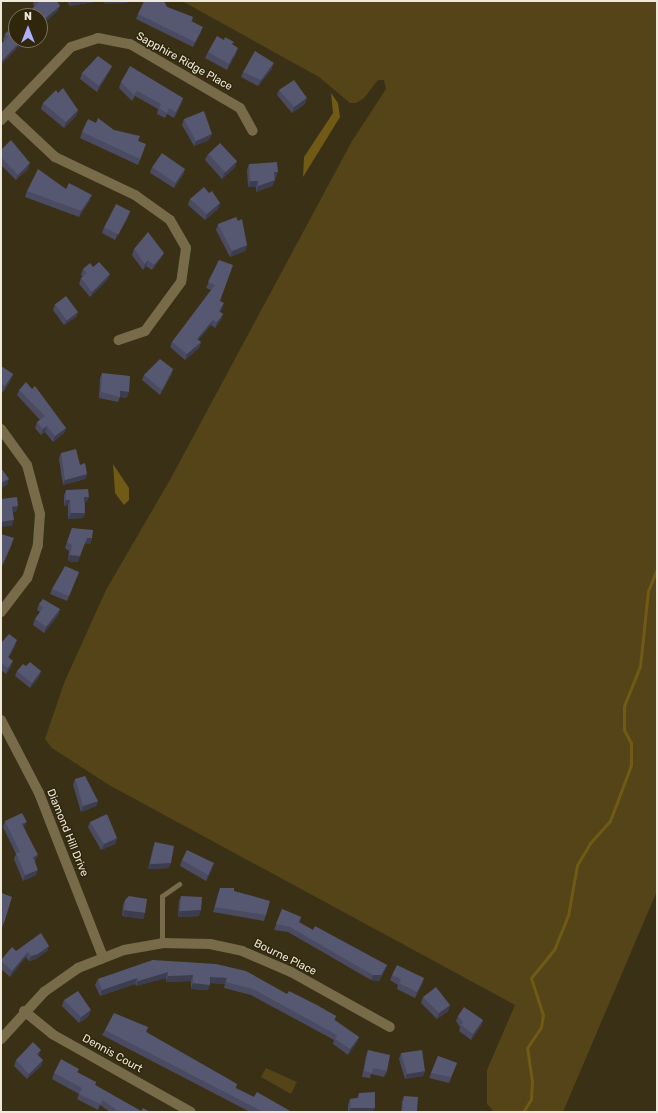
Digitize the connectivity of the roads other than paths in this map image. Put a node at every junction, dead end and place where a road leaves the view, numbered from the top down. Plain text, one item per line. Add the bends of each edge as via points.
1 (8, 113) junction
2 (1, 120) edge
3 (253, 131) dead end
4 (118, 340) dead end
5 (1, 429) edge
6 (1, 612) edge
7 (1, 720) edge
8 (179, 884) dead end
9 (162, 943) junction
10 (103, 957) junction
11 (24, 1011) junction
12 (390, 1027) dead end
13 (1, 1039) edge
14 (191, 1112) edge

1 - 2 street, Sapphire Ridge Place
1 - 3 street, Sapphire Ridge Place via 71,47 98,38 130,44 240,108
1 - 4 street via 55,157 135,195 170,220 186,248 181,282 145,331
5 - 6 street via 27,465 38,497 40,519 38,545 27,578
7 - 10 street, Diamond Hill Drive via 39,793
8 - 9 lane via 162,896
9 - 10 street, Bourne Place
9 - 12 street, Bourne Place via 210,944 242,951 291,972
10 - 11 street, Bourne Place via 59,980
11 - 13 street, Bourne Place
11 - 14 street, Dennis Court via 52,1034

